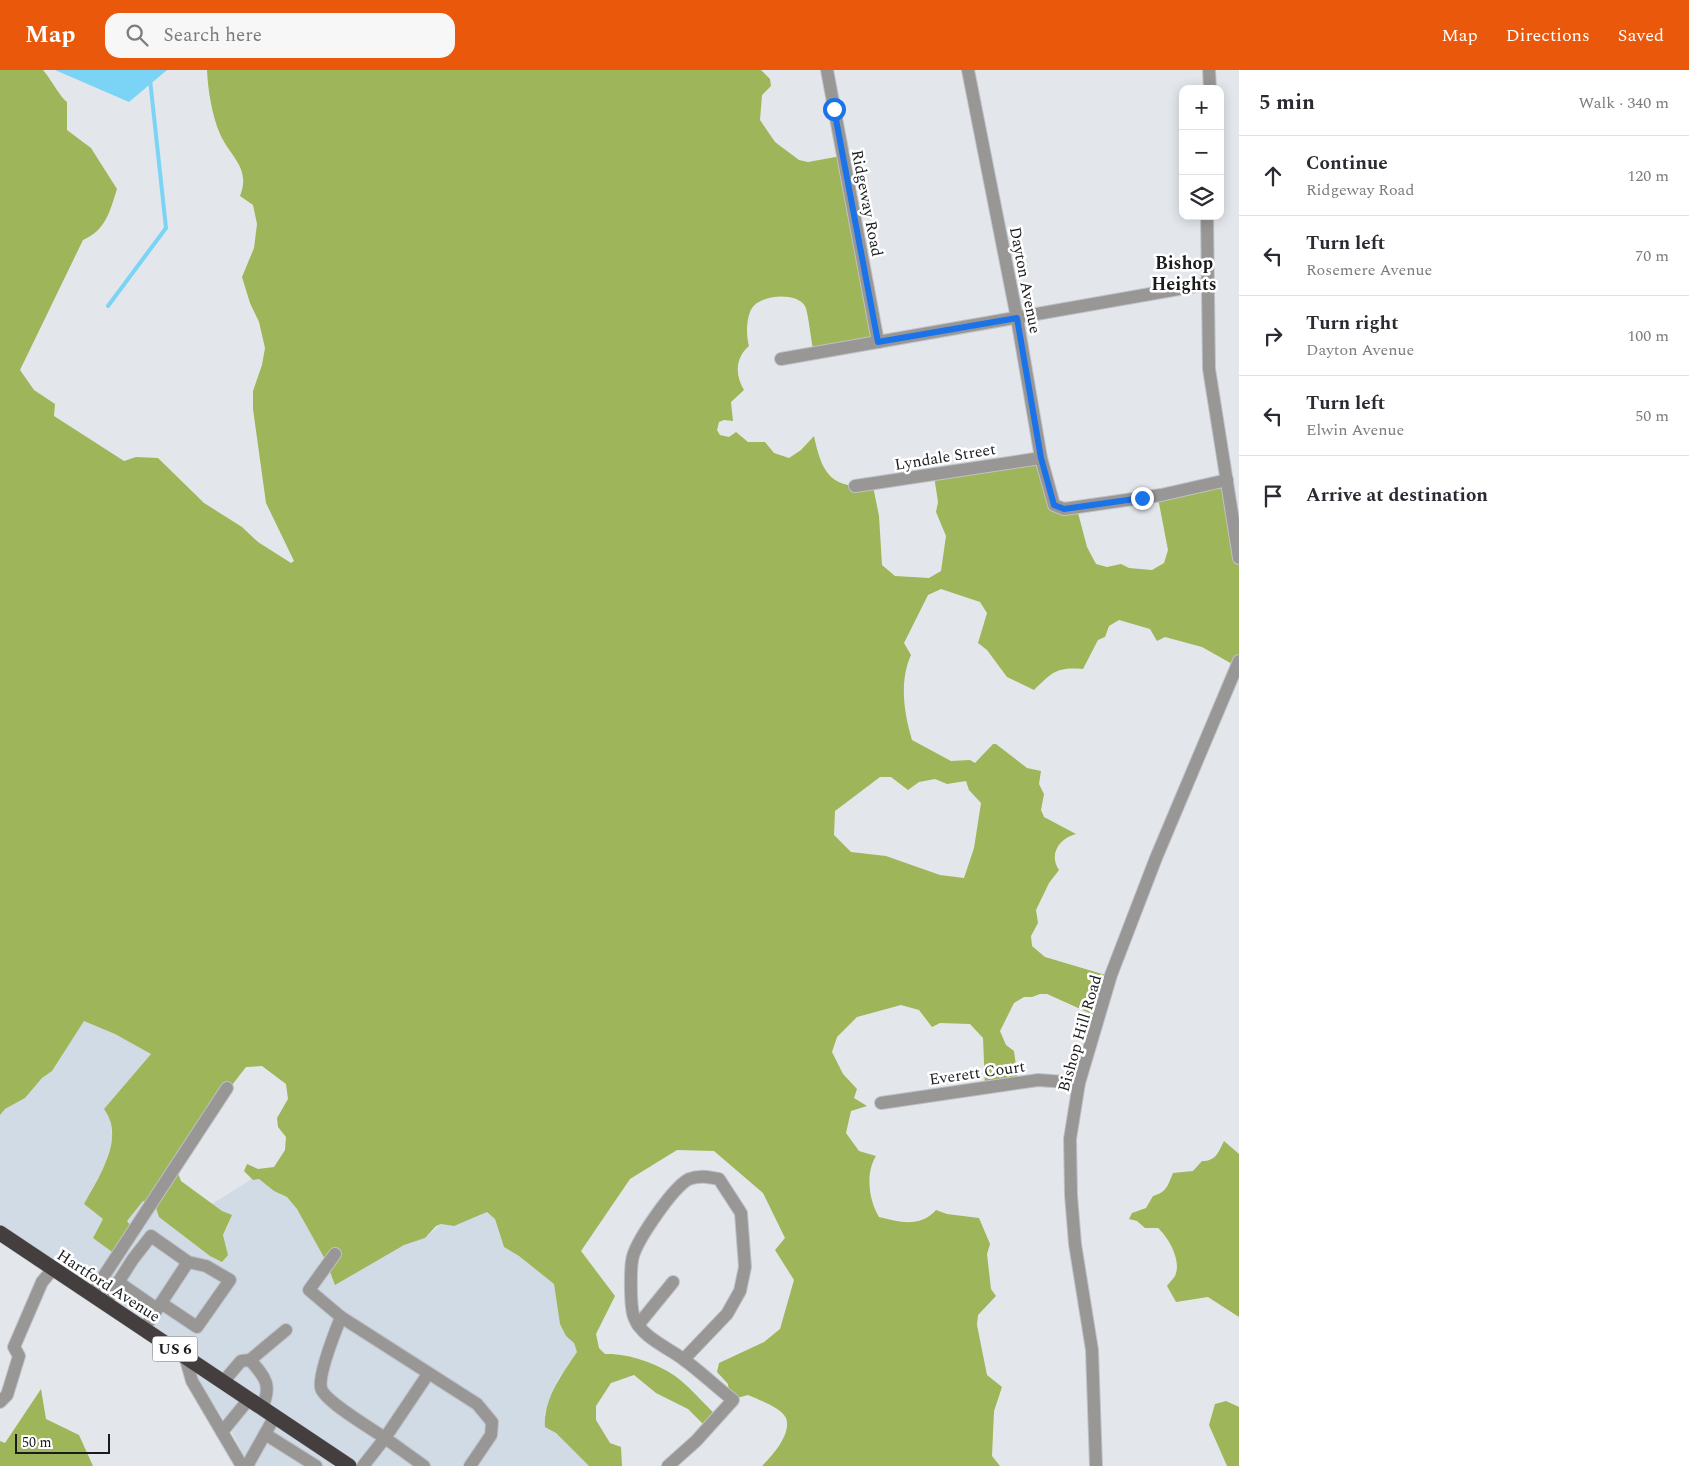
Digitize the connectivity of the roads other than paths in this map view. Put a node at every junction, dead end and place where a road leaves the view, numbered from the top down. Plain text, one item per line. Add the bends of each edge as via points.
1 (827, 70) edge
2 (968, 70) edge
3 (1208, 70) edge
4 (1210, 85) edge
5 (1207, 220) edge
6 (1208, 284) junction
7 (1017, 318) junction
8 (878, 342) junction
9 (781, 359) dead end
10 (1041, 458) junction
11 (1227, 480) junction
12 (855, 486) dead end
13 (1239, 558) edge
14 (1239, 661) edge
15 (1079, 1083) junction
16 (227, 1088) dead end
17 (881, 1103) dead end
18 (0, 1233) edge
19 (334, 1254) dead end
20 (188, 1262) junction
21 (53, 1269) junction
22 (118, 1282) junction
23 (673, 1282) dead end
24 (92, 1294) junction
25 (105, 1303) junction
26 (159, 1306) junction
27 (341, 1318) junction
28 (638, 1325) junction
29 (144, 1329) junction
30 (286, 1330) dead end
31 (185, 1356) junction
32 (684, 1359) junction
33 (250, 1360) junction
34 (432, 1377) junction
35 (222, 1382) junction
36 (249, 1399) junction
37 (0, 1402) edge
38 (269, 1412) junction
39 (222, 1432) junction
40 (265, 1434) junction
41 (385, 1438) junction
42 (242, 1466) edge
43 (248, 1466) edge
44 (316, 1466) edge
45 (348, 1466) edge
46 (363, 1466) edge
47 (424, 1466) edge
48 (470, 1466) edge
49 (668, 1466) edge
50 (1096, 1466) edge

1 - 8 street, Ridgeway Road
2 - 7 street, Dayton Avenue
3 - 4 street
5 - 6 street
6 - 7 street
6 - 11 street via 1209,369
7 - 8 street
7 - 10 street, Dayton Avenue
8 - 9 street
10 - 11 street, Dayton Avenue via 1054,505 1064,509 1161,495
10 - 12 street, Lyndale Street
11 - 13 street
14 - 15 street, Bishop Hill Road via 1156,858 1112,974
15 - 17 street, Everett Court via 1038,1080
15 - 50 street, Bishop Hill Road via 1070,1139 1071,1195 1075,1244 1092,1350
16 - 24 street
18 - 21 highway, Hartford Avenue / US 6
19 - 27 street via 309,1290
20 - 22 street via 151,1236
20 - 26 street
20 - 26 street via 206,1266 230,1280 198,1326
21 - 24 highway, Hartford Avenue / US 6
21 - 37 street via 42,1282 14,1347 19,1356 6,1395
22 - 25 street
22 - 26 street
23 - 28 street
24 - 25 highway, Hartford Avenue / US 6
25 - 29 highway, Hartford Avenue / US 6
26 - 29 street
27 - 34 street
27 - 41 street via 327,1355 321,1387 329,1398
28 - 32 street
28 - 32 street via 633,1316 632,1265 643,1234 666,1202 688,1180 704,1176 719,1179 741,1213 745,1267 740,1291 728,1314
29 - 31 highway, Hartford Avenue / US 6
30 - 33 street
31 - 35 highway, Hartford Avenue / US 6
31 - 39 street via 192,1381
32 - 49 street via 733,1400
33 - 35 street via 241,1361
33 - 38 street via 266,1381
34 - 41 street
34 - 48 street via 477,1404 492,1422 491,1435
35 - 36 highway, Hartford Avenue / US 6
36 - 38 highway, Hartford Avenue / US 6
36 - 39 street
38 - 40 street
38 - 45 highway, Hartford Avenue / US 6
39 - 42 street
40 - 43 street
40 - 44 street
41 - 46 street
41 - 47 street

